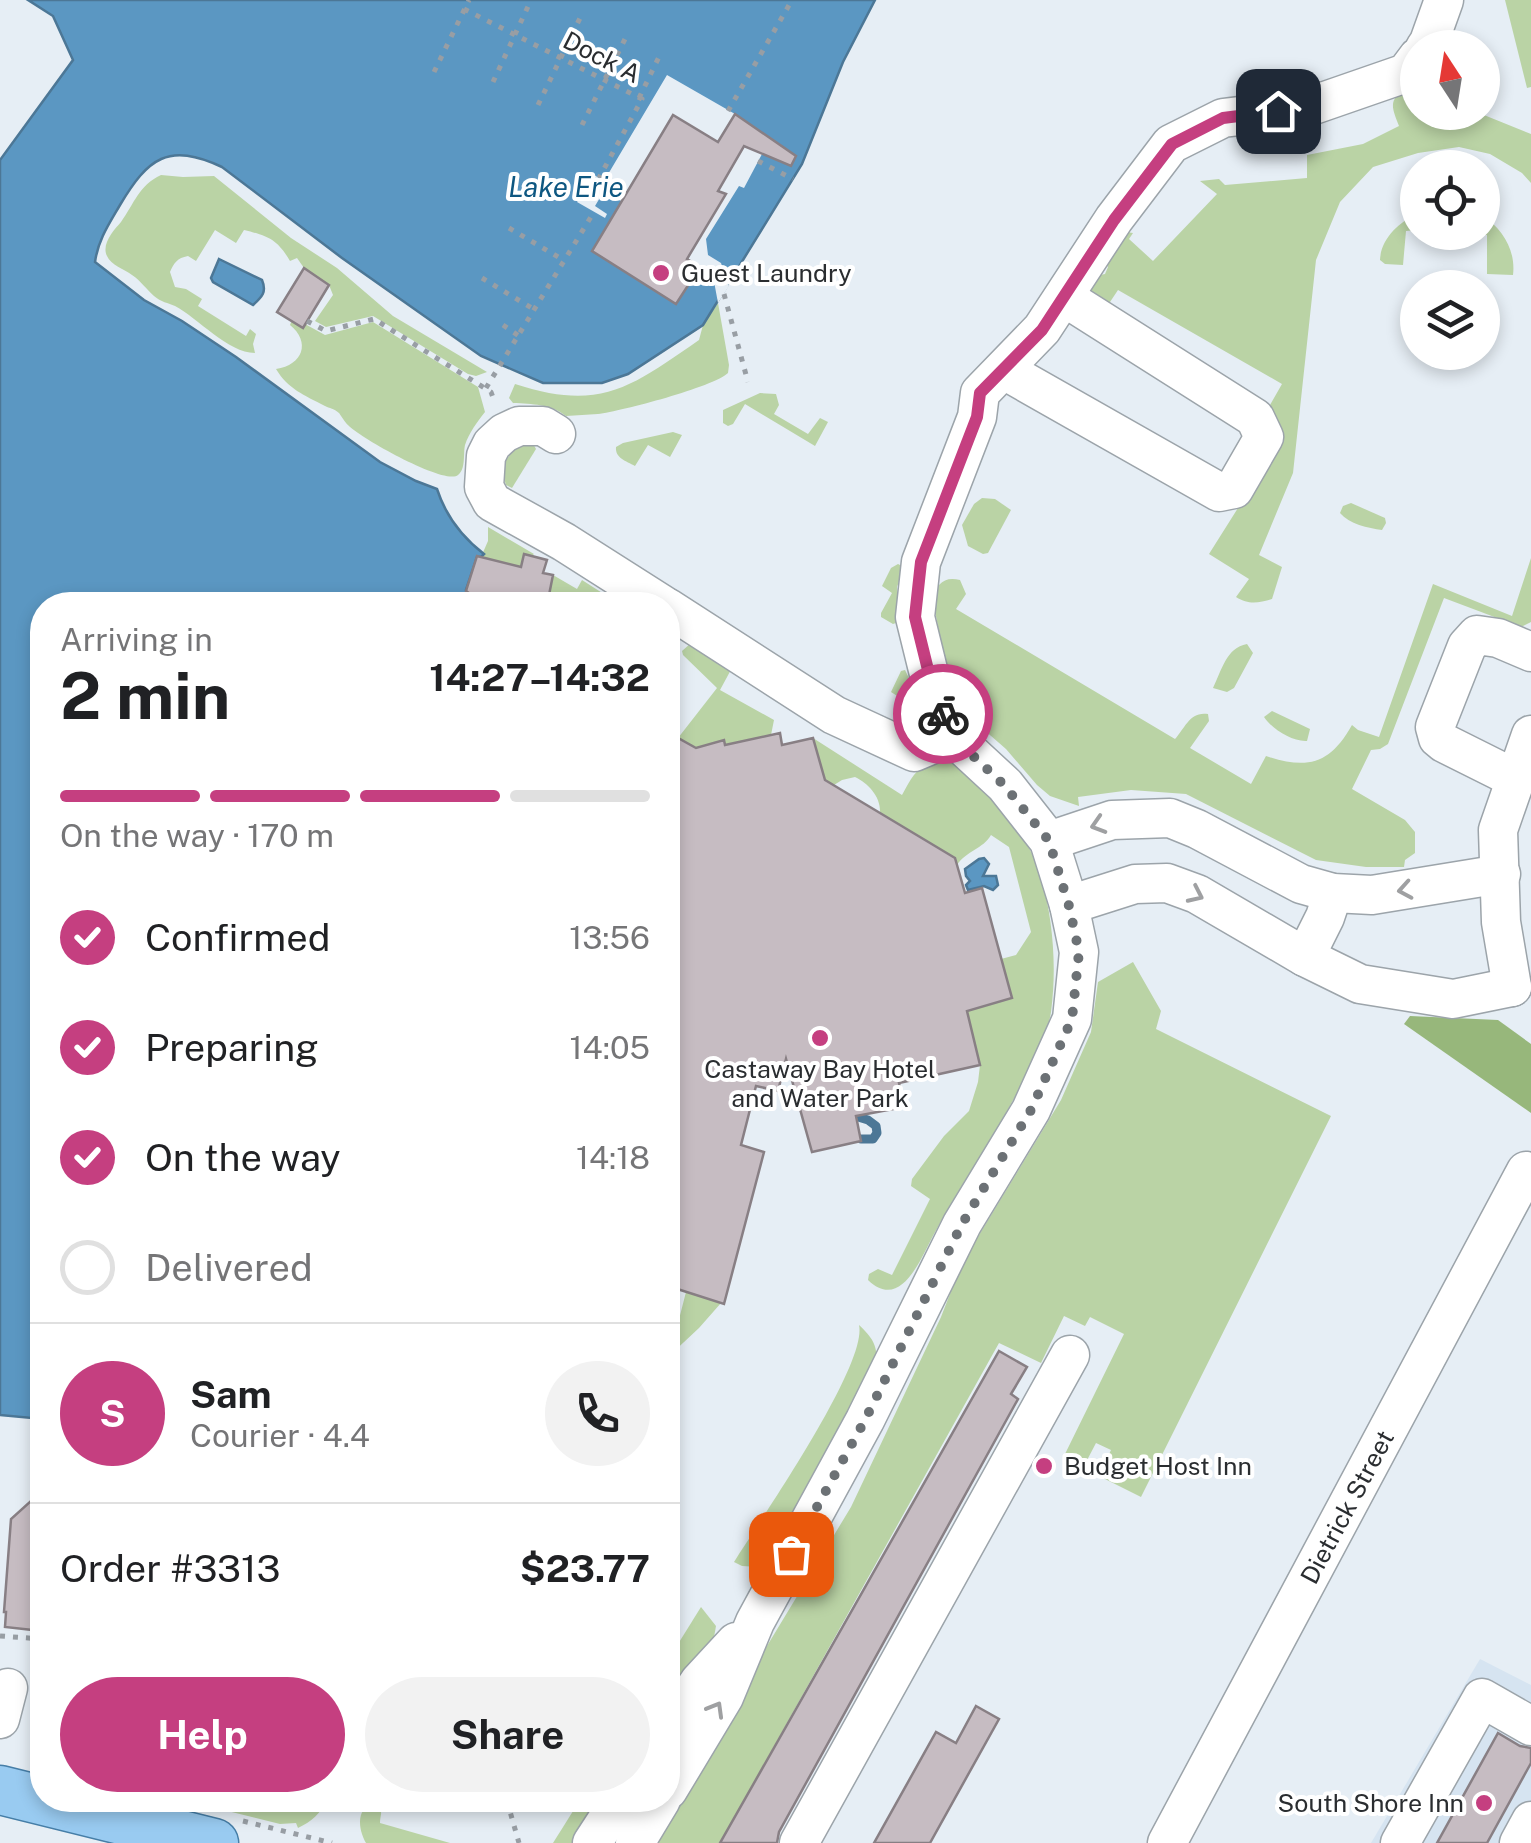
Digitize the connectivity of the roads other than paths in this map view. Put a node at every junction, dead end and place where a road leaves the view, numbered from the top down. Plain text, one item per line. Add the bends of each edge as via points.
1 (1444, 0) edge
2 (1430, 30) edge
3 (1400, 66) edge
4 (1064, 296) junction
5 (1004, 370) junction
6 (556, 434) dead end
7 (643, 592) edge
8 (680, 616) edge
9 (1531, 652) edge
10 (1531, 735) edge
11 (952, 736) junction
12 (1516, 779) junction
13 (1049, 841) junction
14 (1501, 874) junction
15 (1334, 893) junction
16 (1069, 906) junction
17 (1305, 957) junction
18 (1522, 996) edge
19 (1526, 1172) dead end
20 (1070, 1355) dead end
21 (754, 1622) junction
22 (680, 1711) edge
23 (1531, 1726) edge
24 (680, 1770) edge
25 (0, 1790) edge
26 (30, 1797) edge
27 (89, 1812) edge
28 (612, 1812) edge
29 (654, 1812) edge
30 (1531, 1821) edge
31 (214, 1843) edge
32 (592, 1843) edge
33 (635, 1843) edge
34 (799, 1843) edge
35 (1167, 1843) edge
36 (1400, 1843) edge
37 (1519, 1843) edge

1 - 2 street
3 - 4 street via 1304,108 1223,118 1172,144
4 - 5 street
4 - 5 street via 1255,418 1264,437 1234,489 1218,492
5 - 11 street via 980,393 977,417 921,562 915,617
6 - 7 street via 543,426 519,426 492,444 484,487 492,502
8 - 11 street via 834,715 914,752
9 - 12 street via 1477,635 1436,727 1444,743
10 - 12 street
11 - 13 street
12 - 14 street via 1498,830
15 -> 13 street via 1301,884 1170,818 1112,820
13 - 16 street
14 -> 15 street via 1372,895
14 - 18 street via 1502,922
15 - 17 street
16 -> 17 street via 1135,884 1167,883
16 - 21 street via 1079,952 1072,1019 1031,1110 962,1224
17 - 18 street via 1360,984 1453,999
19 - 35 street, Dietrick Street
20 - 34 street
21 - 22 street
24 -> 21 street via 724,1698
23 - 36 street via 1482,1698
25 - 26 main road
27 - 31 main road
28 - 32 street
29 - 33 street
30 - 37 street

